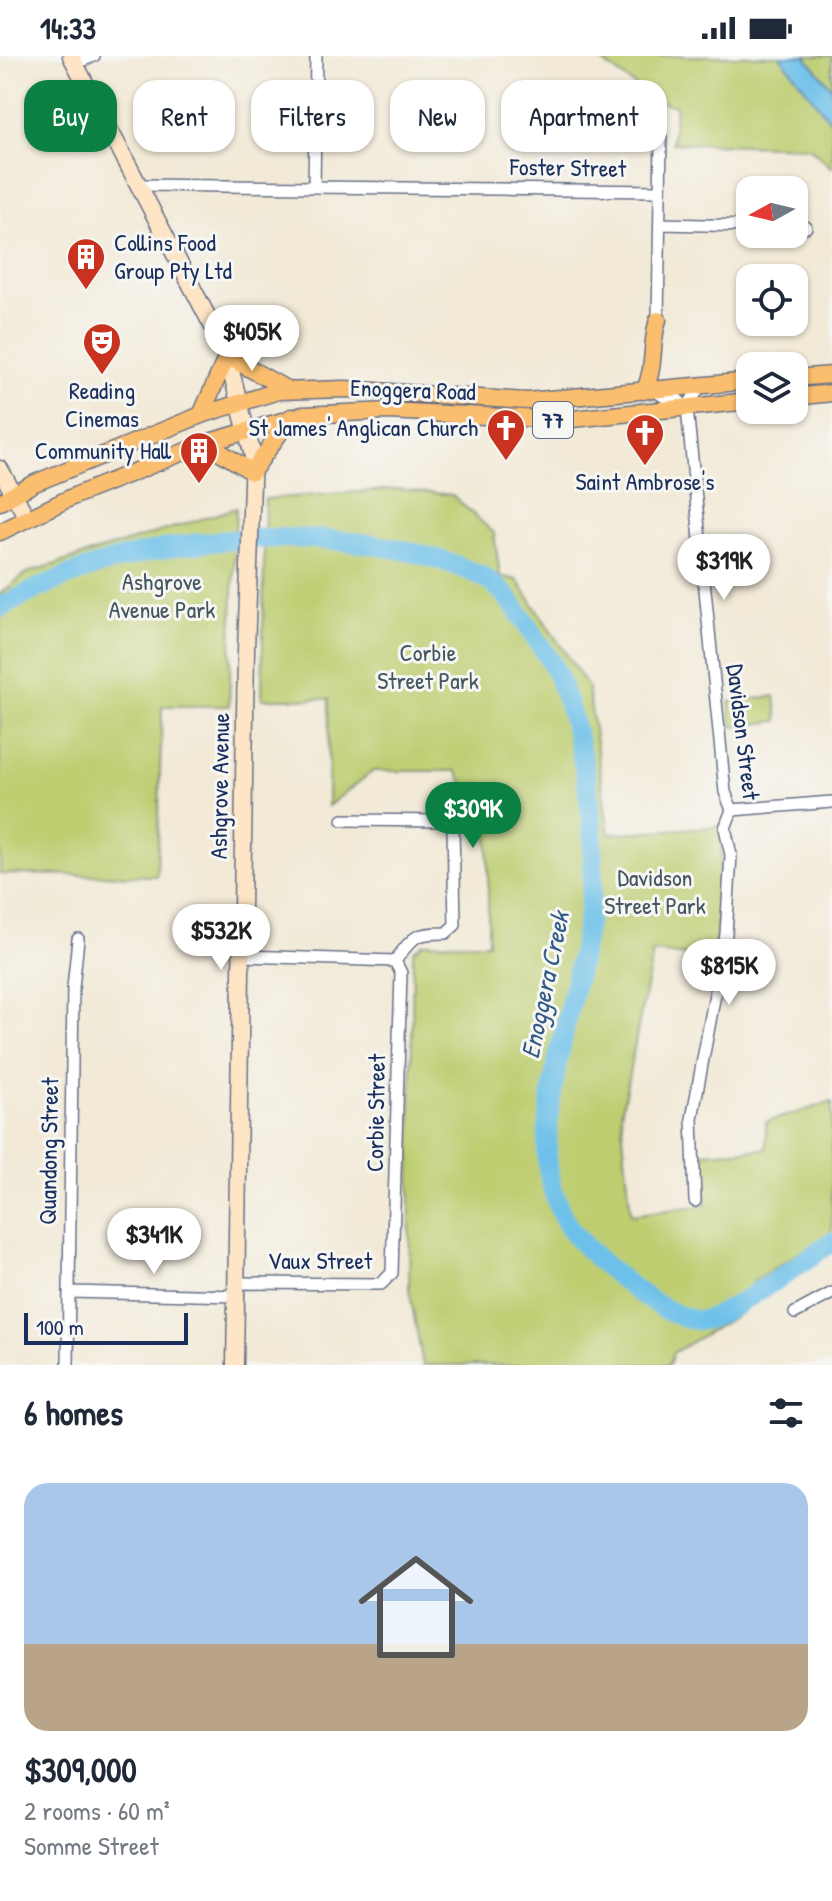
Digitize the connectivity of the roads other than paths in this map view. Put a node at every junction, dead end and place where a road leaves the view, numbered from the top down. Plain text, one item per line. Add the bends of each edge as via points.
1 (94, 56) edge
2 (316, 56) edge
3 (73, 60) edge
4 (661, 152) edge
5 (140, 185) junction
6 (314, 187) junction
7 (660, 191) junction
8 (660, 224) junction
9 (736, 226) edge
10 (658, 320) joint
11 (227, 356) junction
12 (832, 375) edge
13 (808, 377) edge
14 (736, 382) edge
15 (700, 386) junction
16 (288, 390) junction
17 (649, 391) junction
18 (832, 393) edge
19 (808, 396) edge
20 (240, 401) junction
21 (736, 403) edge
22 (687, 408) junction
23 (201, 415) junction
24 (291, 417) junction
25 (247, 428) junction
26 (206, 443) junction
27 (0, 469) edge
28 (252, 472) junction
29 (7, 498) edge
30 (27, 518) junction
31 (0, 532) edge
32 (832, 802) edge
33 (732, 810) junction
34 (343, 820) dead end
35 (78, 939) dead end
36 (242, 956) junction
37 (395, 961) junction
38 (695, 1201) dead end
39 (394, 1267) joint
40 (236, 1289) junction
41 (70, 1292) junction
42 (832, 1293) edge
43 (795, 1313) dead end
44 (68, 1365) edge
45 (235, 1365) edge

1 - 3 street
2 - 6 street
3 - 5 main road, Ashgrove Avenue
4 - 7 street
5 - 6 street, Foster Street
5 - 11 main road, Ashgrove Avenue
6 - 7 street, Foster Street
7 - 8 street
8 - 9 street
8 - 10 street
10 - 17 main road
11 - 16 main road
11 - 20 main road, Ashgrove Avenue
11 - 23 main road
12 - 13 main road
14 - 15 main road, Enoggera Road / 77
15 - 17 main road, Enoggera Road / 77
15 - 22 street
16 - 17 main road, Enoggera Road / 77 via 402,391 527,401
16 - 20 main road, Enoggera Road / 77
17 - 22 street via 677,399
18 - 19 main road
20 - 23 main road, Enoggera Road / 77
20 - 25 main road, Ashgrove Avenue
21 - 22 main road, Enoggera Road / 77
22 - 24 main road, Enoggera Road / 77 via 562,420 376,411
22 - 33 street, Davidson Street via 725,792
23 - 29 main road, Enoggera Road / 77
24 - 25 main road, Enoggera Road / 77
24 - 28 main road
25 - 26 main road, Enoggera Road / 77
25 - 28 main road, Ashgrove Avenue
26 - 28 main road
26 - 30 main road, Enoggera Road / 77
27 - 29 main road
28 - 36 main road, Ashgrove Avenue
29 - 30 main road
30 - 31 main road, Enoggera Road / 77
32 - 33 street
33 - 38 street, Davidson Street via 725,828 731,855 726,934 692,1119
34 - 37 street via 358,814 445,821 453,827 455,925 446,933 413,937
35 - 41 street, Quandong Street
36 - 37 street
36 - 40 main road, Ashgrove Avenue
37 - 39 street, Corbie Street via 401,973
39 - 40 street, Vaux Street via 381,1284
40 - 41 street
40 - 45 main road, Ashgrove Avenue
41 - 44 street, Quandong Street
42 - 43 street

